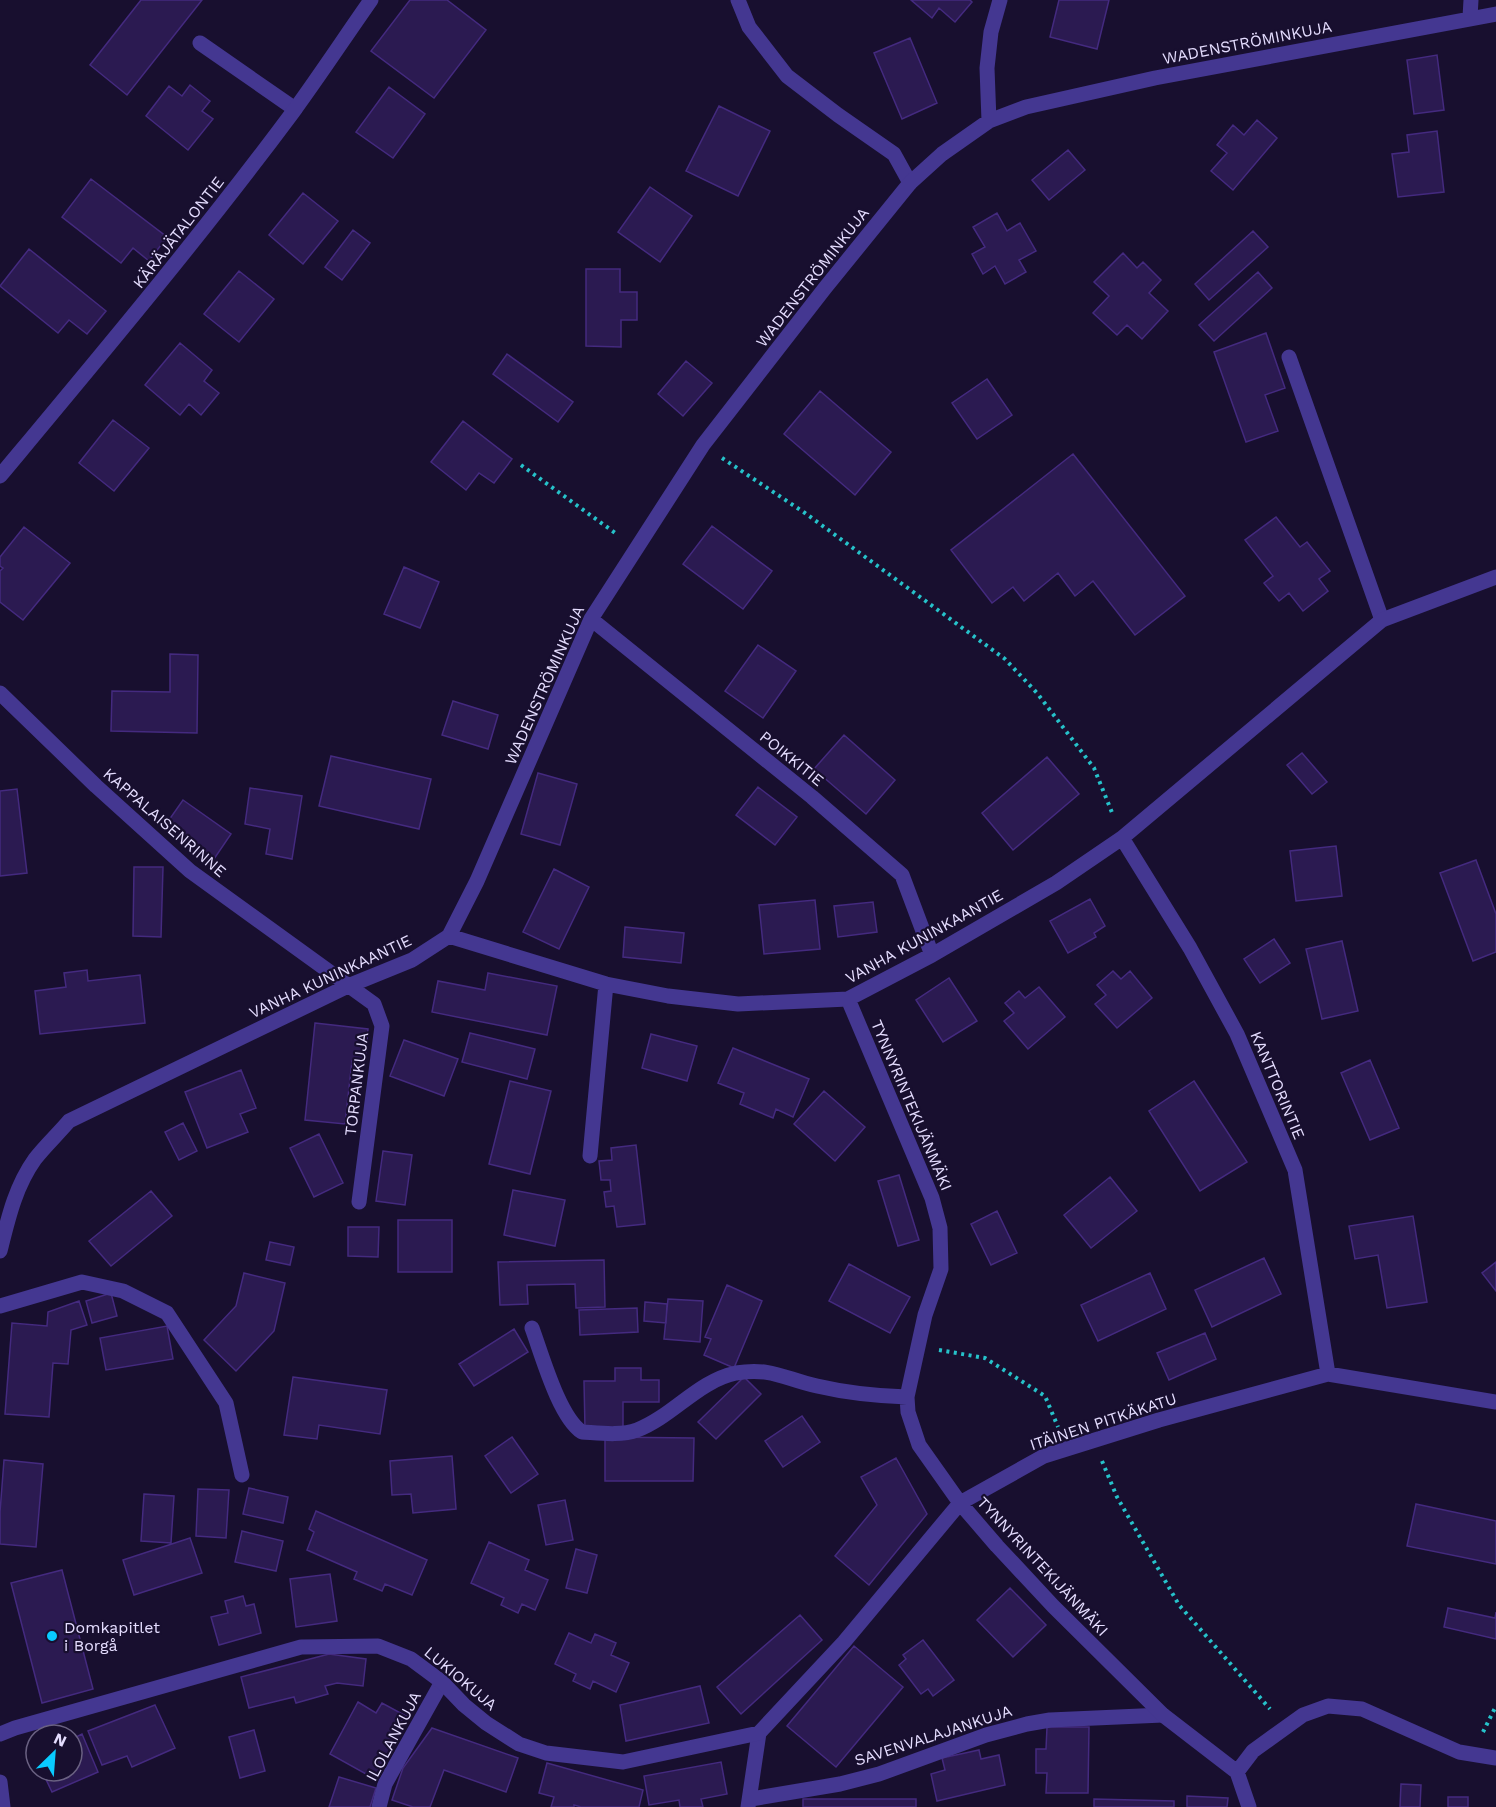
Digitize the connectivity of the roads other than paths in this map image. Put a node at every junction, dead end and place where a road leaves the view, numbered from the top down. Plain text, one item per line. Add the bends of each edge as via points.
1 (371, 0) edge
2 (738, 0) edge
3 (1000, 0) edge
4 (1472, 0) edge
5 (1496, 14) edge
6 (1470, 17) junction
7 (200, 43) dead end
8 (295, 109) junction
9 (989, 121) junction
10 (910, 183) junction
11 (1289, 357) dead end
12 (0, 476) edge
13 (1496, 577) edge
14 (591, 620) junction
15 (1382, 620) junction
16 (0, 693) edge
17 (1122, 838) junction
18 (449, 936) junction
19 (932, 955) junction
20 (606, 984) junction
21 (348, 986) junction
22 (848, 999) junction
23 (590, 1156) dead end
24 (360, 1202) dead end
25 (0, 1251) edge
26 (0, 1306) edge
27 (532, 1328) dead end
28 (1328, 1374) junction
29 (908, 1397) junction
30 (1496, 1402) edge
31 (242, 1475) dead end
32 (960, 1503) junction
33 (442, 1682) junction
34 (1163, 1715) junction
35 (759, 1733) junction
36 (0, 1734) edge
37 (1496, 1758) edge
38 (1236, 1772) junction
39 (0, 1782) edge
40 (750, 1803) edge
41 (3, 1807) edge
42 (379, 1807) edge
43 (1249, 1807) edge

1 - 8 street, KÄRÄJÄTALONTIE
2 - 10 street via 749,27 787,76 894,154
3 - 9 street via 987,68
4 - 6 street
5 - 6 street, WADENSTRÖMINKUJA
6 - 9 street, WADENSTRÖMINKUJA via 1155,78 1026,106
7 - 8 street
8 - 12 street, KÄRÄJÄTALONTIE via 143,304
9 - 10 street, WADENSTRÖMINKUJA via 942,154
10 - 14 street, WADENSTRÖMINKUJA via 703,446
11 - 15 street
13 - 15 street, VANHA KUNINKAANTIE
14 - 18 street, WADENSTRÖMINKUJA
14 - 19 street, POIKKITIE via 812,797 902,875
15 - 17 street, VANHA KUNINKAANTIE
16 - 21 street, KAPPALAISENRINNE via 190,872
17 - 19 street, VANHA KUNINKAANTIE via 1056,883
17 - 28 street, KANTTORINTIE via 1237,1034 1294,1170
18 - 20 street, VANHA KUNINKAANTIE
18 - 21 street, VANHA KUNINKAANTIE via 412,960
19 - 22 street, VANHA KUNINKAANTIE
20 - 22 street, VANHA KUNINKAANTIE via 738,1004
20 - 23 street
21 - 24 street, TORPANKUJA via 374,1005 382,1026
21 - 25 street, VANHA KUNINKAANTIE via 69,1121 23,1177 10,1208
22 - 29 street, TYNNYRINTEKIJÄNMÄKI via 932,1198 940,1228 941,1269 925,1315
26 - 31 street via 82,1281 123,1291 167,1314 226,1403
27 - 29 street via 565,1412 582,1432 637,1430 717,1380 760,1370 856,1395
28 - 30 street, ITÄINEN PITKÄKATU
28 - 32 street, ITÄINEN PITKÄKATU via 1044,1456
29 - 32 street, TYNNYRINTEKIJÄNMÄKI via 908,1412 919,1445
32 - 34 street, TYNNYRINTEKIJÄNMÄKI via 1053,1606
32 - 35 street, ITÄINEN PITKÄKATU via 844,1642
33 - 35 street, LUKIOKUJA via 486,1723 519,1744 546,1753 623,1762
33 - 36 street, LUKIOKUJA via 411,1659 378,1646 301,1647
33 - 42 street, ILOLANKUJA via 385,1784
34 - 38 street, TYNNYRINTEKIJÄNMÄKI
34 - 40 street, SAVENVALAJANKUJA via 1027,1724 879,1774
35 - 40 street
37 - 38 street via 1459,1752 1362,1709 1328,1706 1303,1715 1286,1727 1253,1751
38 - 43 street
39 - 41 street

